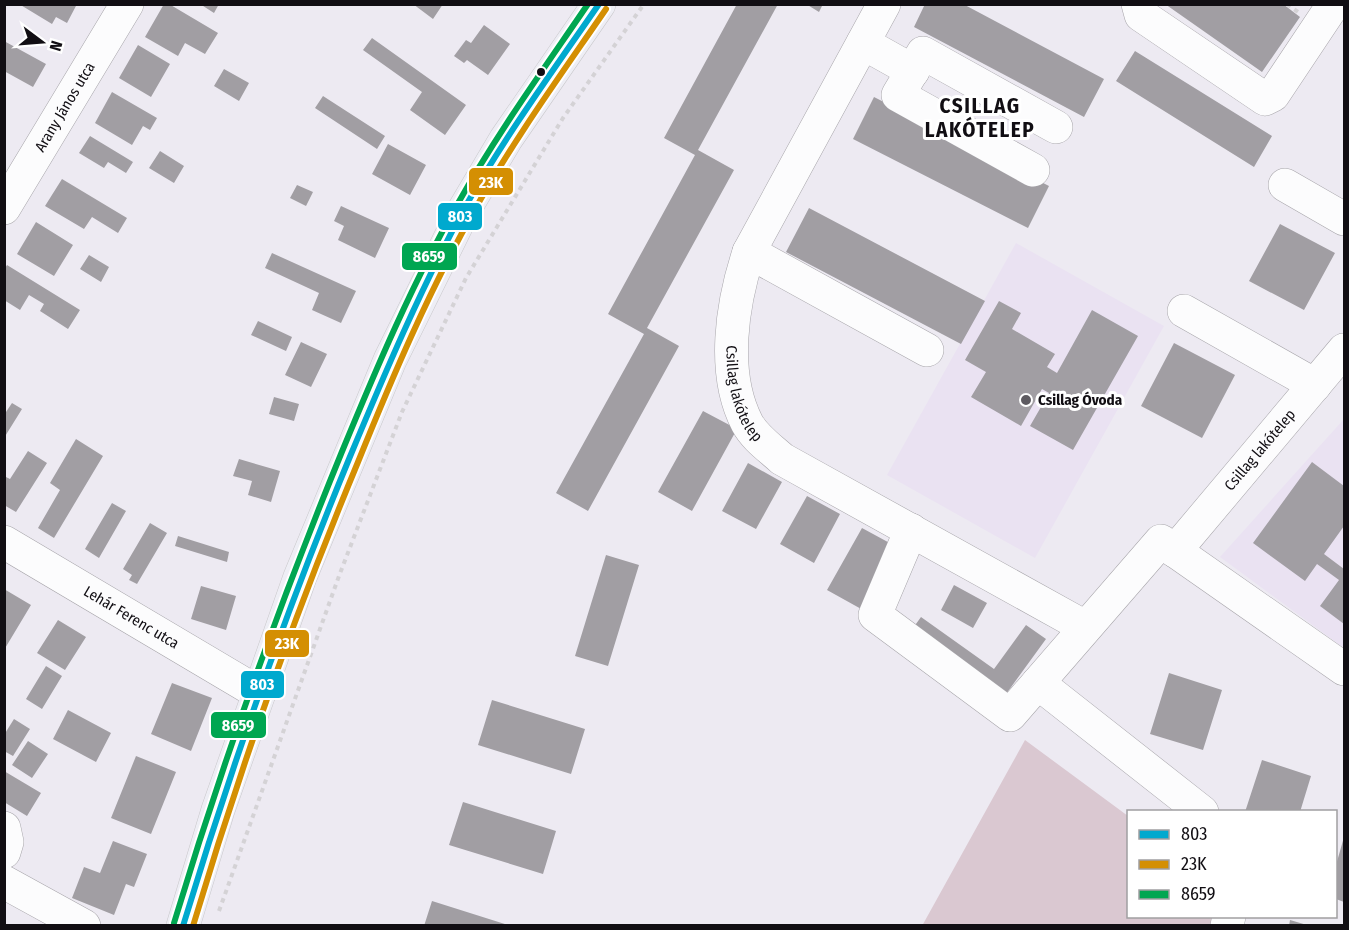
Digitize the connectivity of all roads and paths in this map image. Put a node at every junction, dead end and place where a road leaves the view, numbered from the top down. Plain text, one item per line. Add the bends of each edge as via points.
1 (127, 4) edge
2 (598, 4) edge
3 (644, 4) edge
4 (884, 4) edge
5 (1138, 4) edge
6 (1334, 10) edge
7 (863, 43) junction
8 (912, 71) junction
9 (1056, 126) dead end
10 (1034, 170) dead end
11 (1285, 185) dead end
12 (4, 208) edge
13 (1344, 219) edge
14 (749, 252) junction
15 (1184, 311) dead end
16 (927, 350) dead end
17 (1344, 350) edge
18 (1315, 385) junction
19 (911, 530) junction
20 (4, 542) edge
21 (1175, 550) junction
22 (1085, 627) junction
23 (1344, 669) edge
24 (1038, 683) junction
25 (259, 693) junction
26 (1199, 810) edge
27 (4, 828) edge
28 (4, 852) edge
29 (4, 882) edge
30 (217, 914) dead end
31 (84, 926) edge
32 (183, 926) edge

1 - 12 street, Arany János utca
2 - 25 main road via 506,139 427,280 344,466
3 - 30 path via 563,118 466,278 402,412
4 - 7 street, Csillag lakótelep
5 - 6 street via 1141,15 1264,99 1273,95
7 - 8 street
7 - 14 street, Csillag lakótelep
8 - 9 street via 923,53
8 - 10 street via 898,96
11 - 13 street
14 - 16 street
14 - 19 street, Csillag lakótelep via 738,289 732,342 738,398 747,423 782,459
15 - 18 street
17 - 18 street, Csillag lakótelep
18 - 21 street, Csillag lakótelep
19 - 22 street, Csillag lakótelep
19 - 24 street via 875,615 1010,715
20 - 25 street, Lehár Ferenc utca
21 - 22 street via 1161,541
21 - 23 street
22 - 24 street
24 - 26 street
25 - 32 main road
27 - 28 street
29 - 31 street

